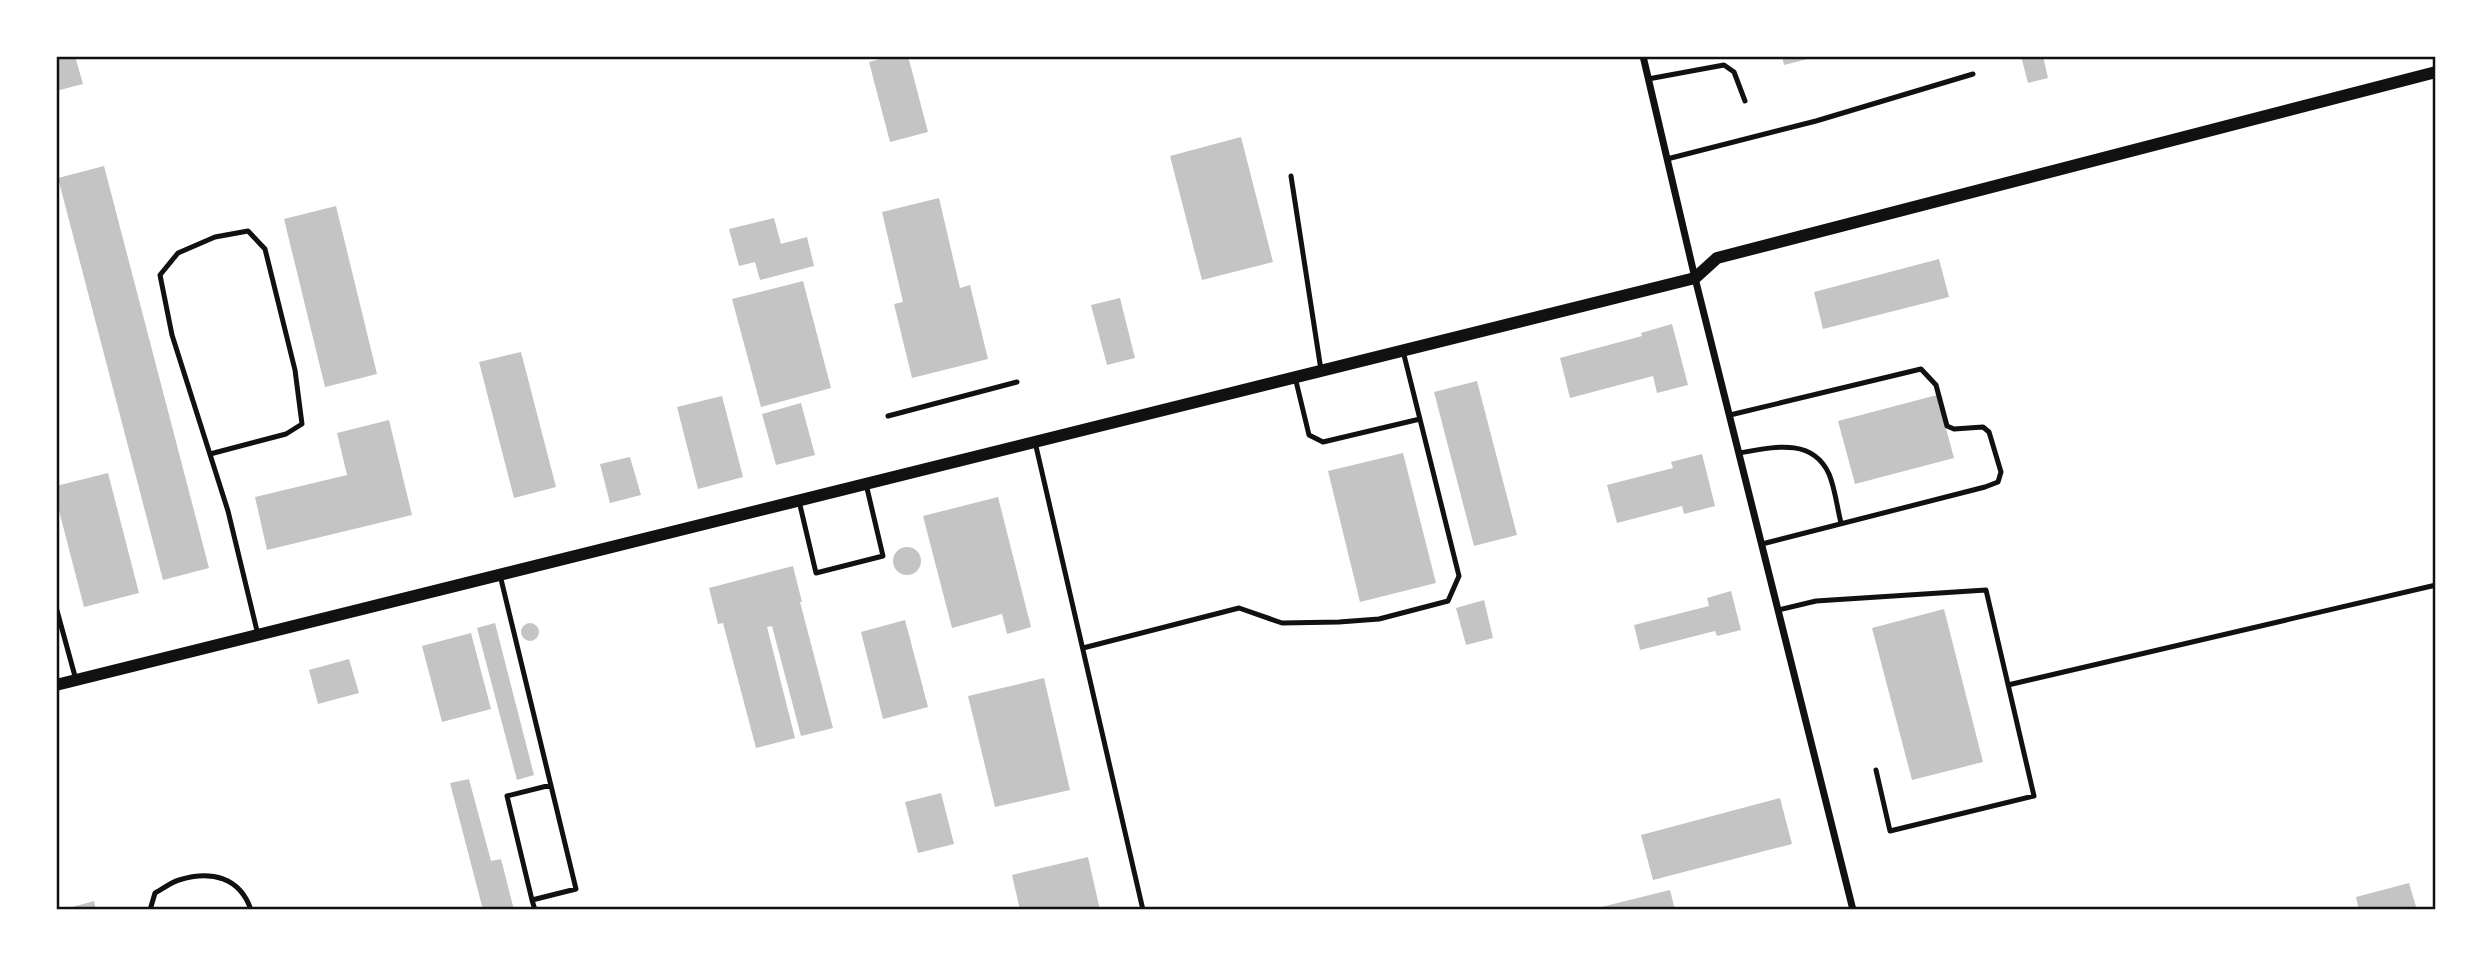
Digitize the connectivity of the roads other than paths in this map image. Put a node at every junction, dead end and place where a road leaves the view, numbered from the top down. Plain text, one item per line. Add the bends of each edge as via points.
1 (1643, 56) edge
2 (2436, 72) edge
3 (1973, 75) dead end
4 (1648, 79) junction
5 (1745, 101) dead end
6 (1667, 159) junction
7 (1291, 176) dead end
8 (1695, 278) junction
9 (1403, 350) junction
10 (1321, 371) junction
11 (1295, 377) junction
12 (1017, 382) dead end
13 (1730, 415) junction
14 (888, 416) dead end
15 (1420, 419) junction
16 (1035, 442) junction
17 (1739, 453) junction
18 (210, 454) junction
19 (866, 484) junction
20 (799, 500) junction
21 (1840, 523) junction
22 (1762, 544) junction
23 (500, 575) junction
24 (2436, 585) edge
25 (56, 607) edge
26 (1778, 610) junction
27 (258, 635) junction
28 (1083, 648) junction
29 (76, 680) junction
30 (56, 685) edge
31 (2008, 685) junction
32 (1876, 771) dead end
33 (551, 785) junction
34 (532, 900) junction
35 (150, 910) edge
36 (251, 910) edge
37 (535, 910) edge
38 (1143, 910) edge
39 (1853, 910) edge

1 - 4 street
2 - 8 street via 1717,258
3 - 6 lane
4 - 5 lane via 1724,65 1734,72
4 - 6 street
6 - 8 street
7 - 10 lane
8 - 9 street
8 - 13 street
9 - 10 street
9 - 15 lane
10 - 11 street
11 - 15 lane via 1309,435 1323,442
11 - 16 street
12 - 14 lane
13 - 17 street
13 - 21 lane via 1921,369 1936,385 1947,426 1983,427 1989,432 2001,472 1998,482
15 - 28 lane via 1459,576 1448,601 1379,619 1339,622 1282,623 1239,608
16 - 19 street
16 - 28 lane
17 - 21 lane via 1799,447 1819,460 1828,473
17 - 22 street
18 - 18 lane via 172,335 160,275 177,253 215,237 248,231 265,249 295,370 302,424 286,435
18 - 27 lane
19 - 20 street
19 - 20 lane via 883,556 816,573
20 - 23 street
21 - 22 lane
22 - 26 street
23 - 27 street
23 - 33 lane
24 - 31 lane
25 - 29 lane
26 - 31 lane via 1816,601 1986,590
26 - 39 street
27 - 29 street
28 - 38 lane
29 - 30 street
31 - 32 lane via 2034,796 1889,831
33 - 34 lane via 576,889
33 - 34 lane via 507,796
34 - 37 lane
35 - 36 lane via 155,893 177,880 206,875 230,880 246,896

